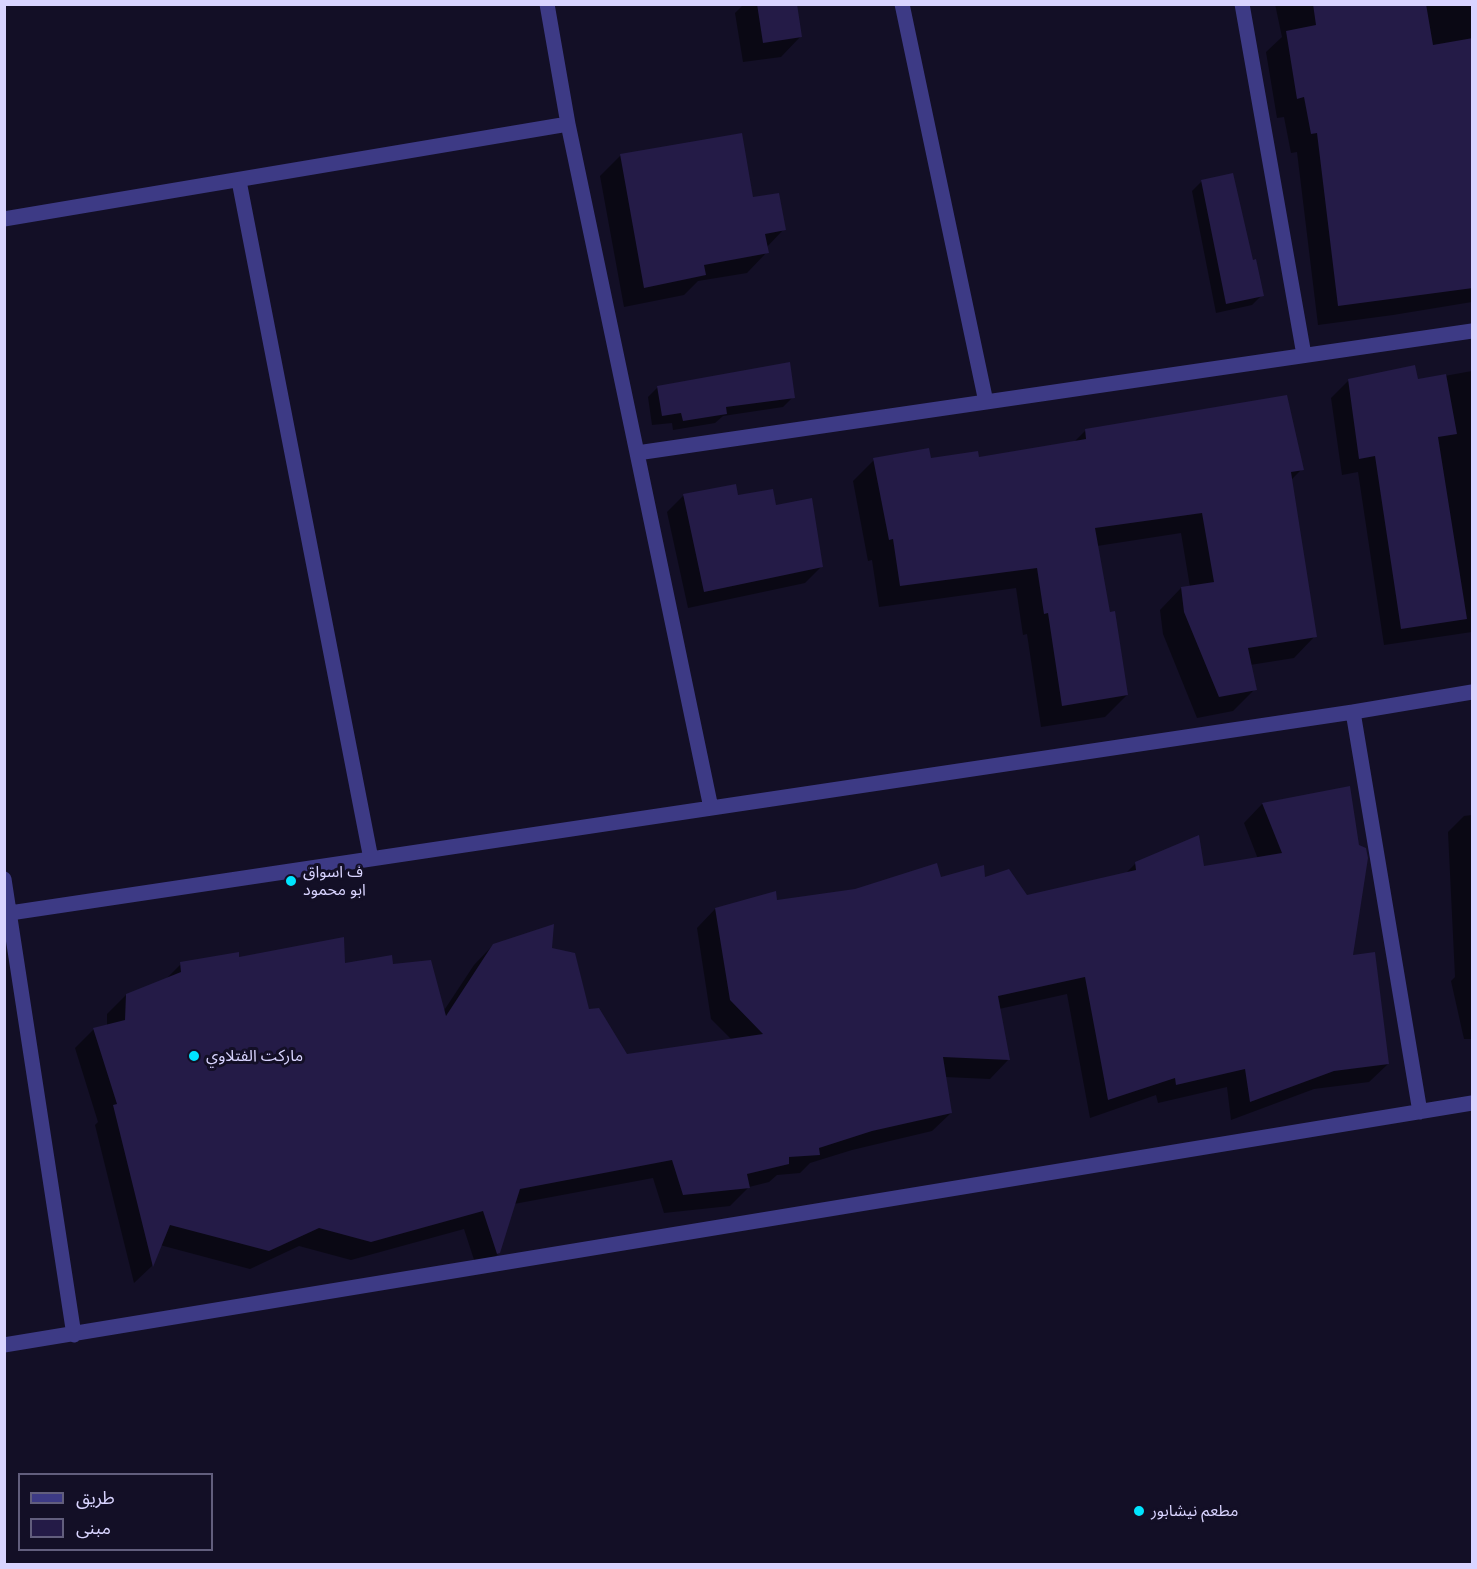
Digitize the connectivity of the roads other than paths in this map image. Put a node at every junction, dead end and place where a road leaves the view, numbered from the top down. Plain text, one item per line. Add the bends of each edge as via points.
1 (547, 4) edge
2 (902, 4) edge
3 (1242, 4) edge
4 (568, 123) junction
5 (239, 181) junction
6 (4, 219) edge
7 (1473, 331) edge
8 (1304, 355) junction
9 (986, 402) junction
10 (637, 453) junction
11 (1473, 692) edge
12 (1353, 712) junction
13 (711, 808) junction
14 (371, 859) junction
15 (4, 879) edge
16 (10, 913) junction
17 (1473, 1104) edge
18 (1420, 1112) junction
19 (74, 1335) junction
20 (4, 1345) edge

1 - 4 street
2 - 9 street
3 - 8 street
4 - 5 street
4 - 10 street
5 - 6 street
5 - 14 street
7 - 8 street
8 - 9 street
9 - 10 street
10 - 13 street
11 - 12 street
12 - 13 street
12 - 18 street
13 - 14 street
14 - 16 street
15 - 16 street
16 - 19 street
17 - 18 street
18 - 19 street
19 - 20 street

